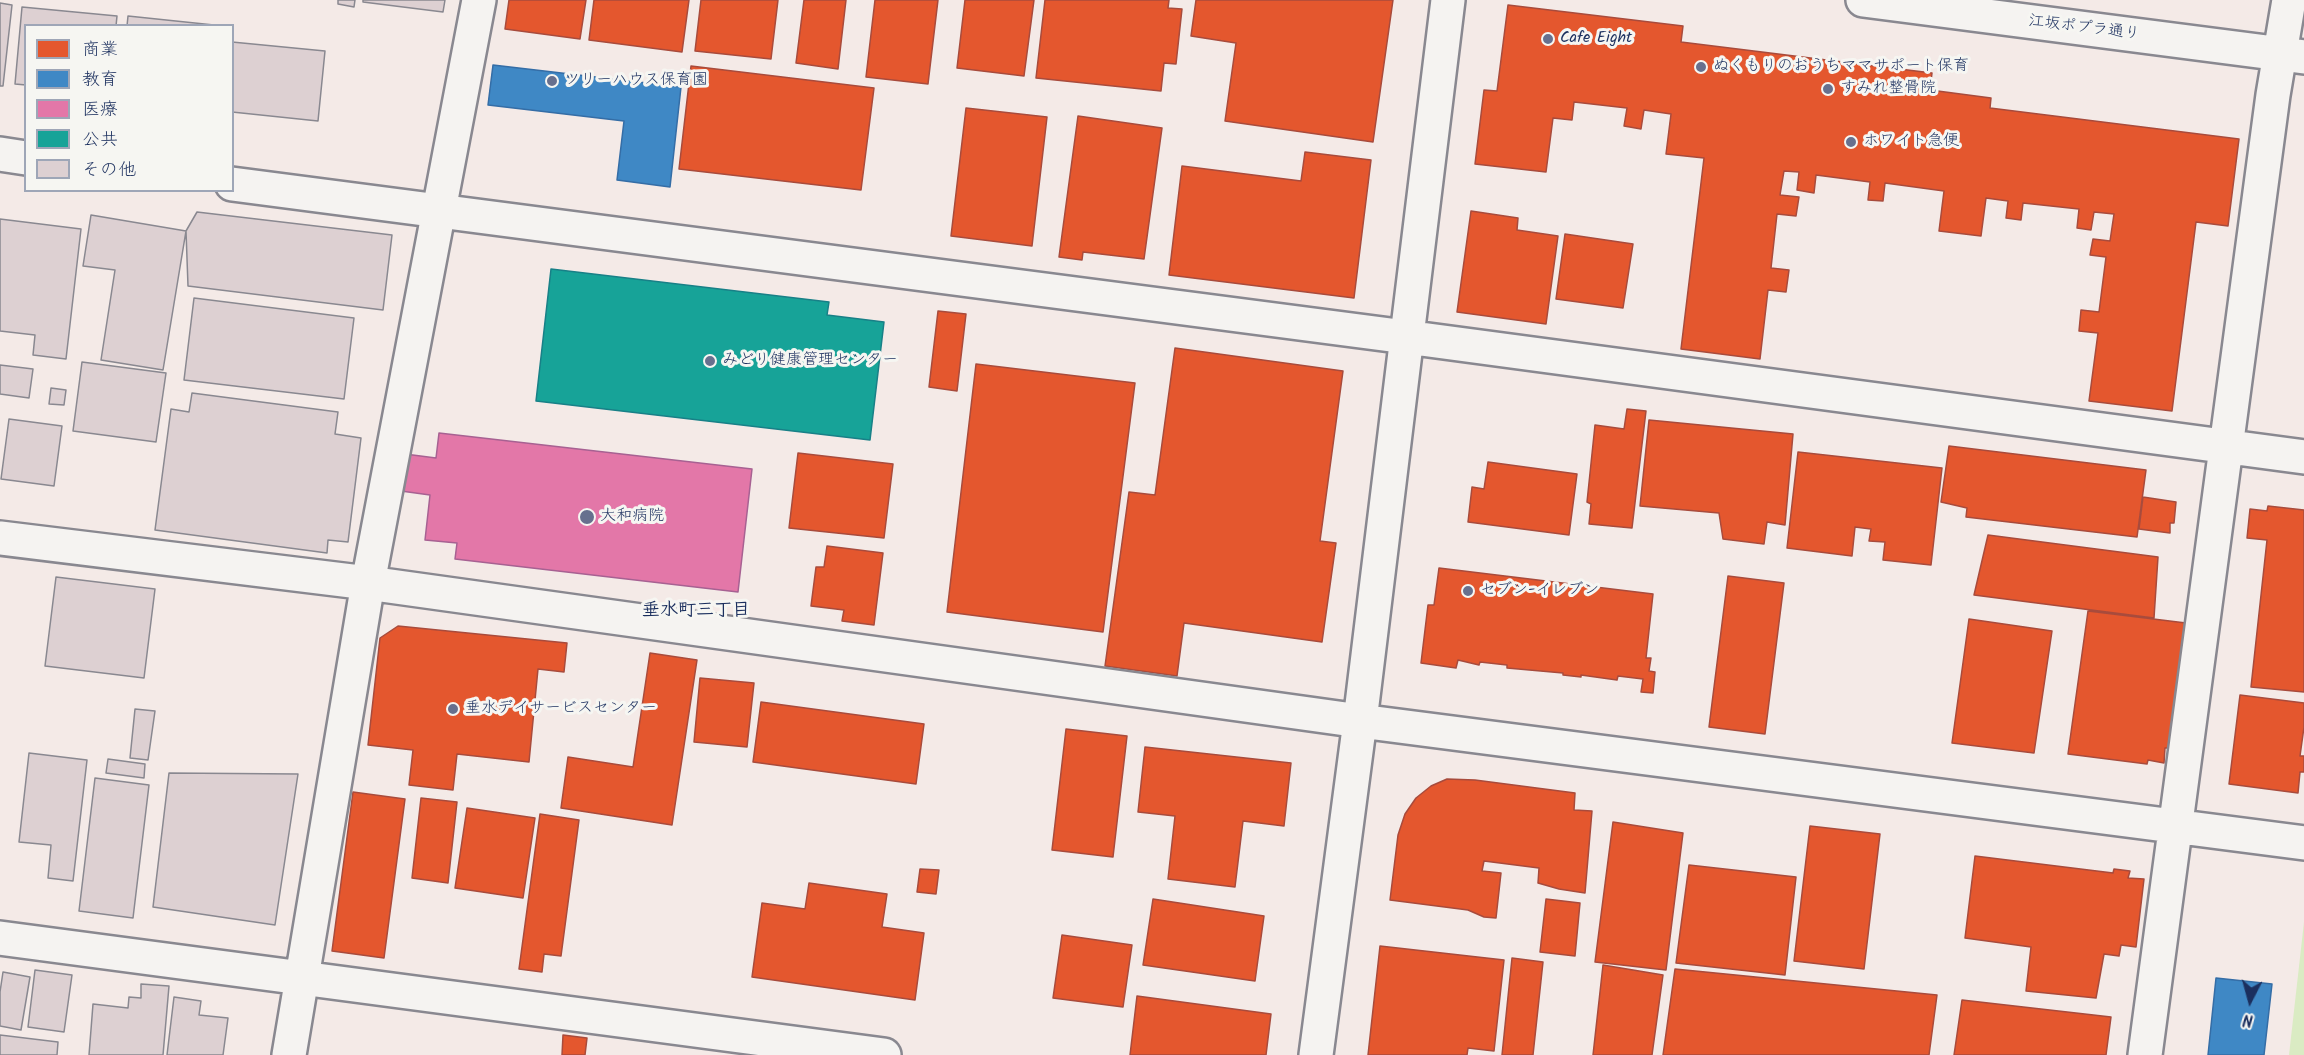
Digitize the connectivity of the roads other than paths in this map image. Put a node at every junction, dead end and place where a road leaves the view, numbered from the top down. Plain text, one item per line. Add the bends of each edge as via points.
1 (480, 0) edge
2 (1448, 0) edge
3 (1863, 0) edge
4 (2289, 0) edge
5 (2292, 56) edge
6 (0, 154) edge
7 (24, 158) edge
8 (234, 184) edge
9 (438, 211) junction
10 (1406, 337) junction
11 (2225, 447) junction
12 (2304, 457) edge
13 (0, 538) edge
14 (368, 583) junction
15 (1360, 721) junction
16 (2175, 826) junction
17 (2304, 843) edge
18 (0, 938) edge
19 (300, 978) junction
20 (289, 1055) edge
21 (884, 1055) edge
22 (1316, 1055) edge
23 (2145, 1055) edge

1 - 9 street
2 - 10 street
3 - 5 street, 江坂ポプラ通り
4 - 5 street
5 - 11 street
6 - 7 street
8 - 9 street
9 - 10 street
9 - 14 street
10 - 11 street
10 - 15 street
11 - 12 street
11 - 16 street
13 - 14 street
14 - 15 street
14 - 19 street
15 - 16 street
15 - 22 street
16 - 17 street
16 - 23 street
18 - 19 street
19 - 20 street
19 - 21 street

